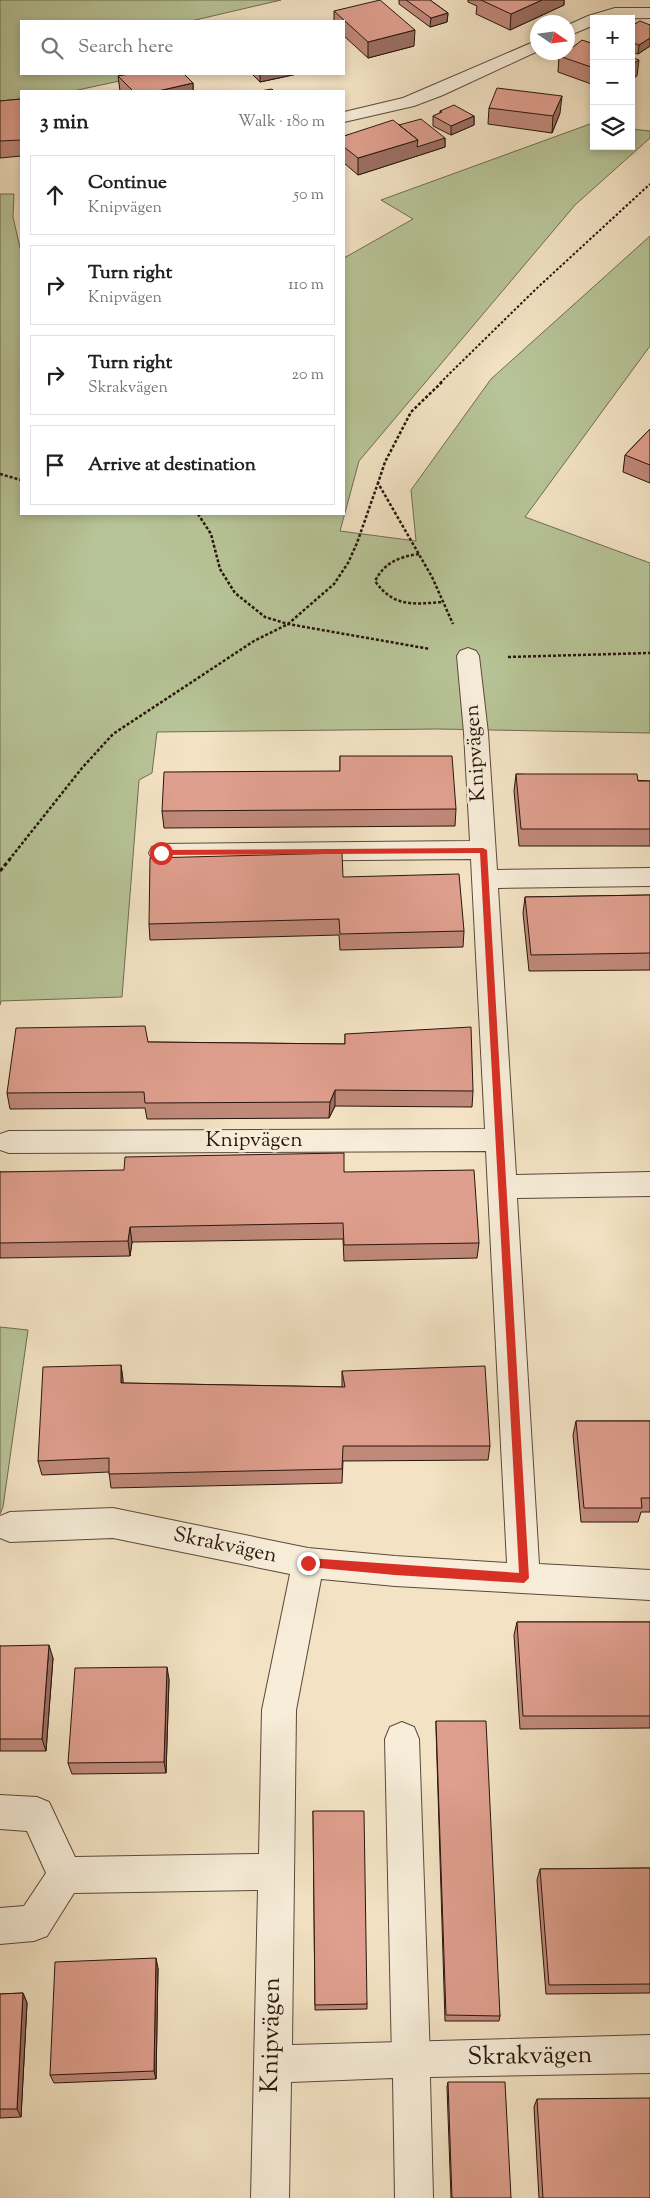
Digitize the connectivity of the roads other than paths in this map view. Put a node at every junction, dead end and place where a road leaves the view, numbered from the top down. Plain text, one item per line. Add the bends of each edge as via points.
1 (650, 13) edge
2 (608, 15) edge
3 (590, 21) edge
4 (575, 28) edge
5 (530, 48) edge
6 (345, 117) edge
7 (468, 656) road end
8 (483, 850) junction
9 (161, 853) dead end
10 (650, 877) edge
11 (485, 879) junction
12 (500, 1140) junction
13 (8, 1142) dead end
14 (650, 1184) edge
15 (503, 1187) junction
16 (10, 1527) dead end
17 (308, 1563) junction
18 (524, 1578) junction
19 (650, 1584) edge
20 (402, 1739) dead end
21 (0, 1812) edge
22 (274, 1872) junction
23 (65, 1875) junction
24 (0, 1926) edge
25 (650, 2054) edge
26 (411, 2059) junction
27 (272, 2064) junction
28 (270, 2198) edge
29 (414, 2198) edge

1 - 2 street
3 - 4 street
5 - 6 street via 408,102
7 - 8 street, Knipvägen
8 - 9 street
8 - 11 street, Knipvägen
10 - 11 street
11 - 12 street, Knipvägen
12 - 13 street, Knipvägen
12 - 15 street, Knipvägen
14 - 15 street
15 - 18 street, Knipvägen
16 - 17 street, Skrakvägen via 113,1523
17 - 18 street, Skrakvägen
17 - 22 street, Knipvägen via 278,1710
18 - 19 street, Skrakvägen
20 - 26 street
21 - 23 street via 37,1814
22 - 23 street
22 - 27 street, Knipvägen
23 - 24 street via 34,1923
25 - 26 street, Skrakvägen
26 - 27 street, Skrakvägen
26 - 29 street
27 - 28 street, Knipvägen

